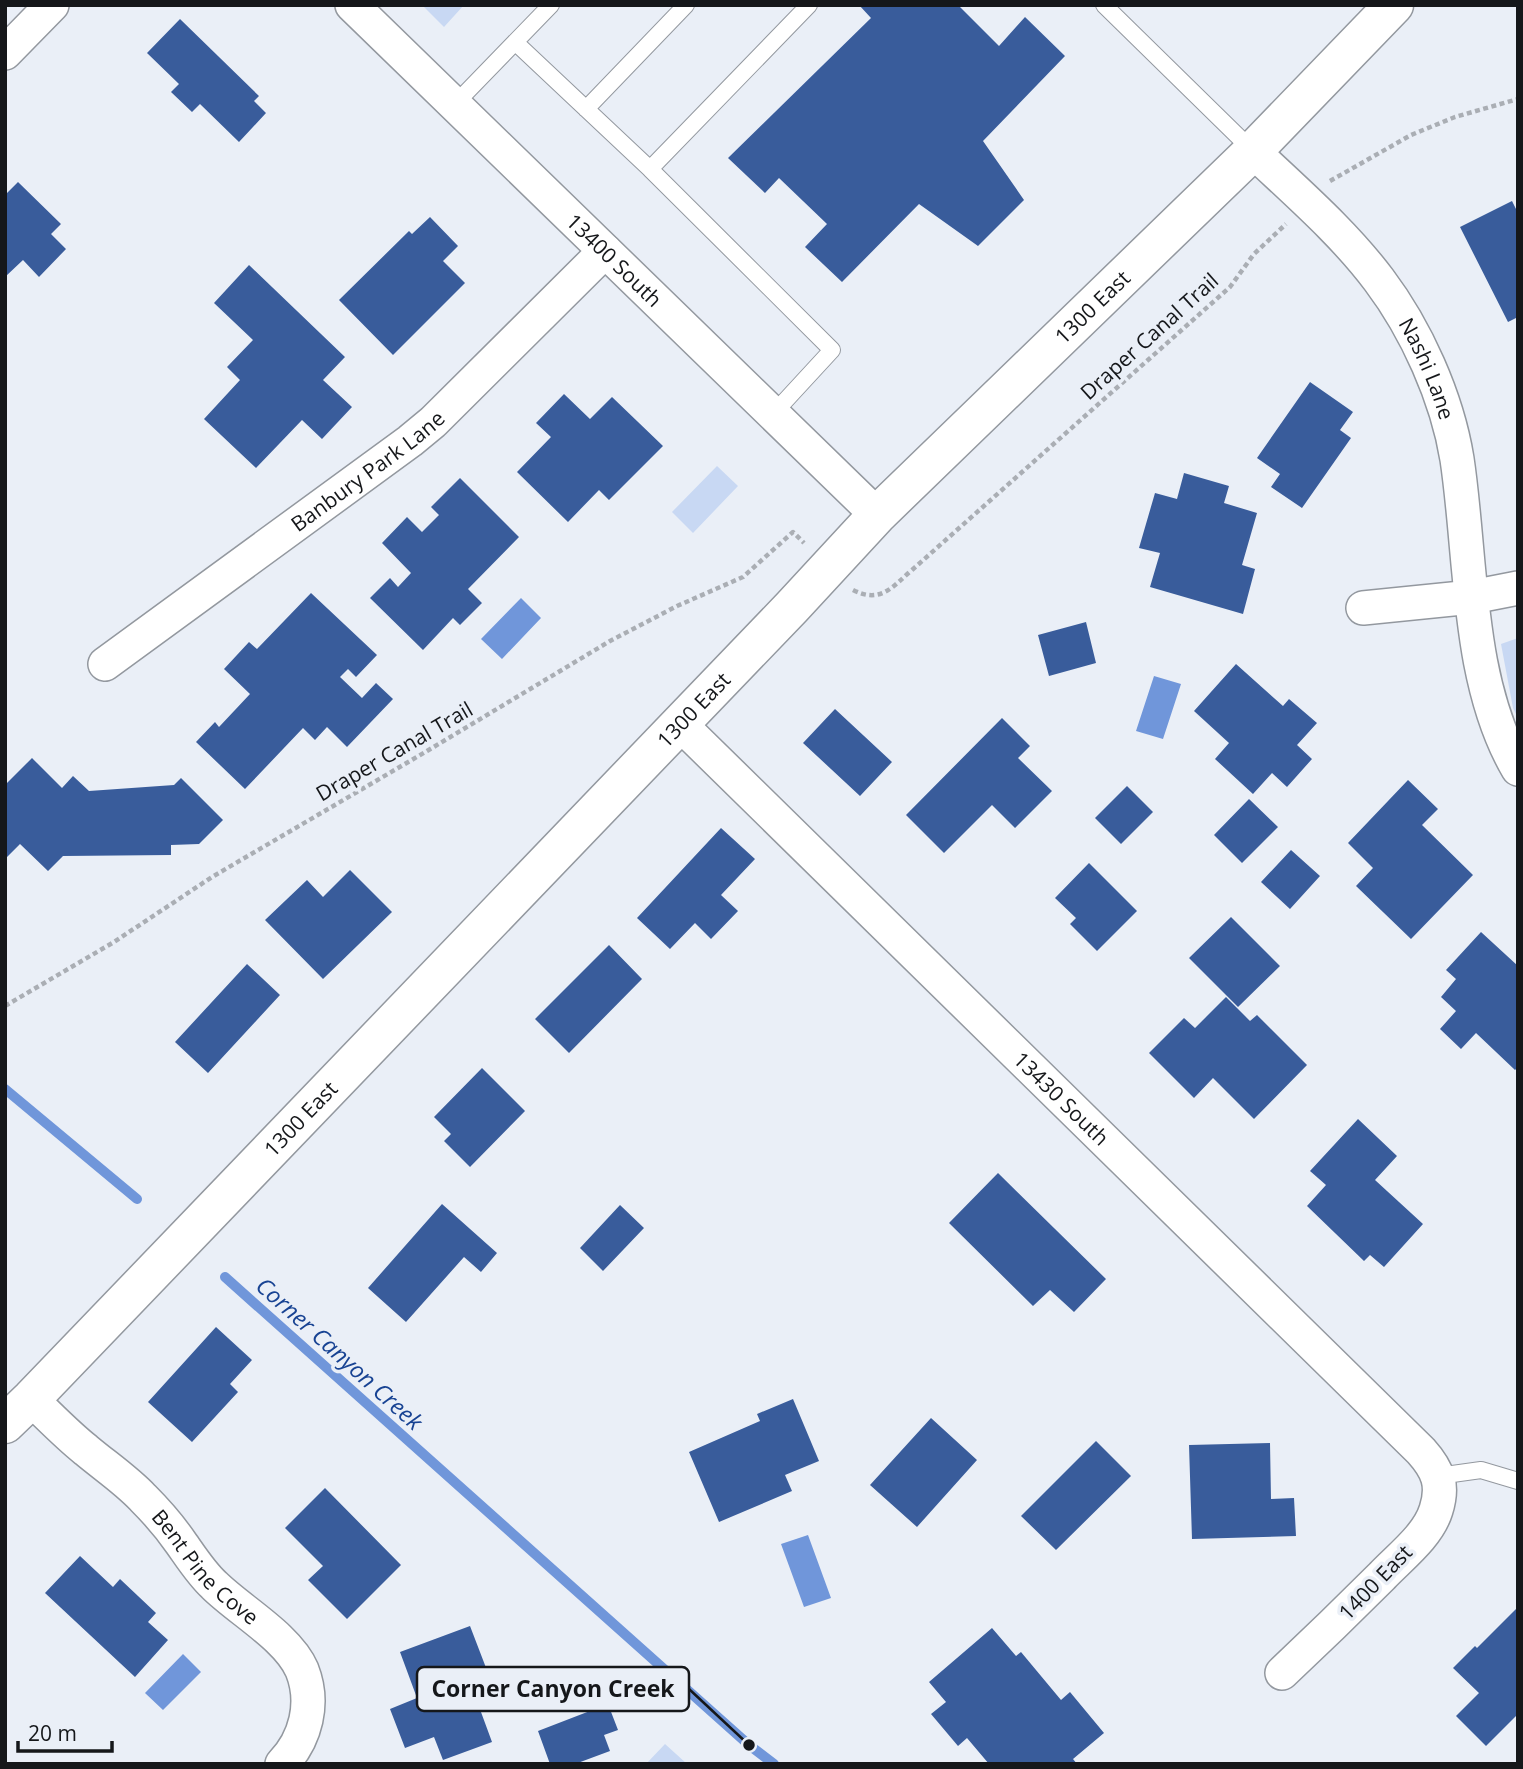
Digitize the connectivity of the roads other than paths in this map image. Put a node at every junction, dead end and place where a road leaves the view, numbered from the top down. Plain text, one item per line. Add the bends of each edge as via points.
1 (52, 5) edge
2 (352, 5) edge
3 (551, 5) edge
4 (687, 5) edge
5 (809, 5) edge
6 (1104, 5) edge
7 (1394, 5) edge
8 (515, 42) junction
9 (5, 53) edge
10 (454, 105) junction
11 (586, 109) junction
12 (1253, 151) junction
13 (650, 169) junction
14 (606, 251) junction
15 (773, 414) junction
16 (877, 515) junction
17 (1518, 587) edge
18 (1472, 597) junction
19 (1363, 608) dead end
20 (105, 664) dead end
21 (679, 723) junction
22 (1518, 769) edge
23 (18, 1412) edge
24 (1438, 1476) junction
25 (1518, 1482) edge
26 (1282, 1673) dead end
27 (282, 1764) edge

1 - 9 street
2 - 10 street, 13400 South
3 - 8 lane
4 - 11 lane
5 - 13 lane
6 - 12 lane
7 - 12 main road, 1300 East
8 - 10 lane
8 - 11 lane
10 - 14 street, 13400 South
11 - 13 lane
12 - 16 main road, 1300 East
12 - 18 street, Nashi Lane via 1346,241 1379,281 1428,365 1456,456
13 - 15 lane via 832,350
14 - 15 street, 13400 South
14 - 20 street, Banbury Park Lane via 410,441
15 - 16 street, 13400 South
16 - 21 main road, 1300 East
17 - 18 street
18 - 19 street
18 - 22 street, Nashi Lane via 1489,698
21 - 23 main road, 1300 East
21 - 24 street, 13430 South via 1422,1451
23 - 27 street, Bent Pine Cove via 70,1436 124,1479 165,1522 212,1584 288,1649 301,1668 308,1693 307,1718 299,1742
24 - 25 lane via 1481,1470
24 - 26 street, 1400 East via 1435,1512 1425,1530

